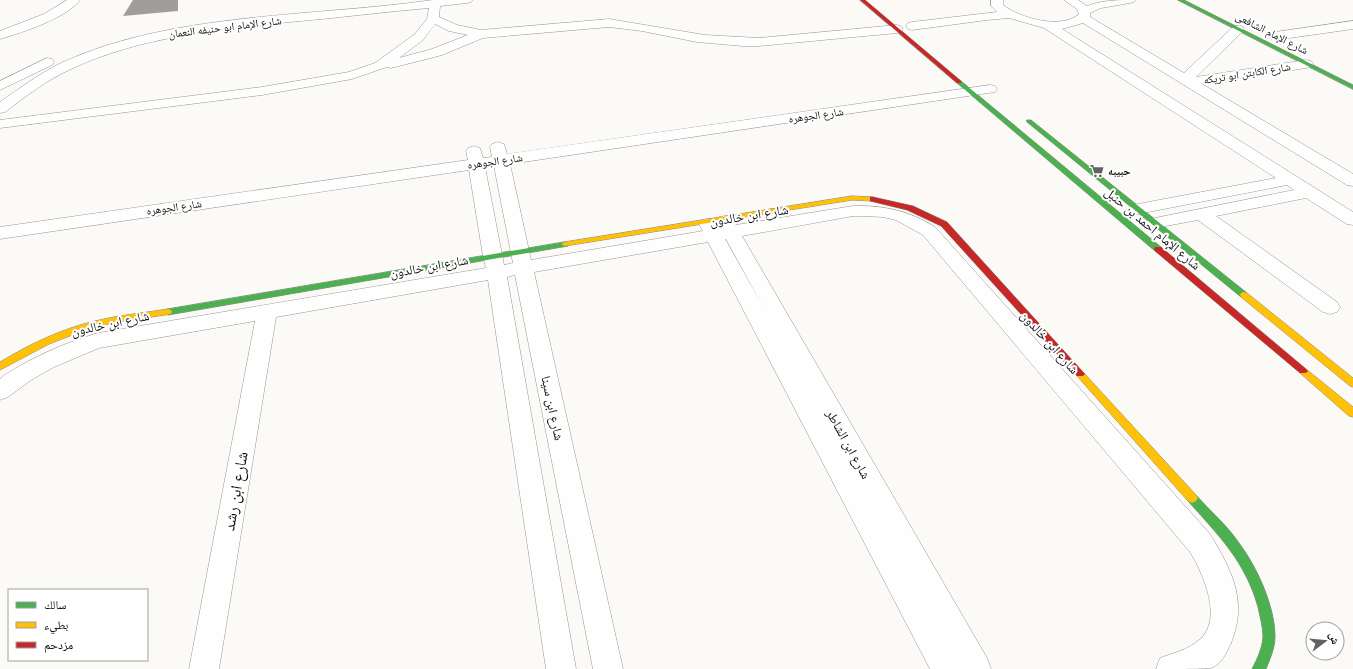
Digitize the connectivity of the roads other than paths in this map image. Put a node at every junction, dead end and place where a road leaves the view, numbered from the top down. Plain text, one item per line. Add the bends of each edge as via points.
1 (62, 0) edge
2 (74, 0) edge
3 (384, 0) edge
4 (467, 0) edge
5 (862, 0) edge
6 (1070, 0) edge
7 (1130, 0) edge
8 (1180, 0) edge
9 (435, 3) junction
10 (997, 3) edge
11 (298, 10) junction
12 (318, 11) junction
13 (1084, 14) junction
14 (1008, 15) junction
15 (434, 18) junction
16 (901, 24) junction
17 (1046, 24) junction
18 (1353, 25) edge
19 (1238, 29) junction
20 (0, 30) edge
21 (481, 34) junction
22 (1272, 34) joint
23 (0, 35) edge
24 (924, 36) dead end
25 (1290, 43) dead end
26 (1306, 64) junction
27 (380, 66) junction
28 (1187, 81) junction
29 (960, 82) junction
30 (0, 86) edge
31 (1353, 87) edge
32 (984, 88) junction
33 (0, 109) edge
34 (1021, 114) dead end
35 (0, 124) edge
36 (499, 154) junction
37 (475, 157) junction
38 (1345, 170) edge
39 (1290, 180) junction
40 (1353, 181) edge
41 (1309, 192) junction
42 (1138, 209) junction
43 (1202, 214) junction
44 (0, 218) edge
45 (1353, 220) edge
46 (1155, 223) junction
47 (719, 227) junction
48 (0, 233) edge
49 (522, 260) junction
50 (495, 264) junction
51 (1224, 279) junction
52 (1199, 284) junction
53 (266, 300) junction
54 (1000, 300) junction
55 (1330, 308) dead end
56 (787, 351) junction
57 (0, 367) edge
58 (1353, 383) edge
59 (0, 391) edge
60 (1353, 413) edge
61 (204, 669) edge
62 (560, 669) edge
63 (608, 669) edge
64 (946, 669) edge
65 (976, 669) edge
66 (1171, 669) edge
67 (1258, 669) edge

1 - 20 street via 37,15
2 - 23 street via 52,15
3 - 12 street, شارع الإمام ابو حنيفه النعمان
4 - 9 street, شارع الإمام ابو حنيفه النعمان
5 - 16 street
6 - 13 street via 1078,4
7 - 13 street via 1098,5
8 - 19 street, شارع الإمام الشافعى
9 - 12 street, شارع الإمام ابو حنيفه النعمان
9 - 15 street
10 - 14 street
10 - 16 street via 980,11
11 - 12 street, شارع الإمام ابو حنيفه النعمان
11 - 30 street, شارع الإمام ابو حنيفه النعمان via 201,19 120,36 61,56
11 - 33 street, شارع الإمام ابو حنيفه النعمان via 170,33 123,45 51,74 24,90
13 - 17 street via 1072,23
13 - 28 street
14 - 16 street
14 - 17 street
15 - 21 street via 453,28
15 - 27 street via 419,37
16 - 21 street via 759,42 717,41 609,23
16 - 24 street
16 - 29 street
17 - 39 street
18 - 22 street
19 - 26 street, شارع الإمام الشافعى
19 - 28 street
21 - 27 street via 437,52
22 - 25 street, شارع الإمام الشافعى
26 - 28 street, شارع الكابتن ابو تريكه
26 - 31 street, شارع الإمام الشافعى
27 - 35 street via 328,80 262,91
28 - 38 street
29 - 32 street, شارع الجوهره
29 - 36 street, شارع الجوهره
32 - 36 street, شارع الجوهره
32 - 52 street, شارع الإمام احمد بن حنبل
34 - 42 street, شارع الإمام احمد بن حنبل
36 - 37 street, شارع الجوهره
36 - 49 street, شارع ابن سينا
37 - 44 street, شارع الجوهره
37 - 48 street, شارع الجوهره
37 - 50 street
38 - 40 street
39 - 41 street
39 - 42 street
41 - 43 street
41 - 45 street
42 - 46 street, شارع الإمام احمد بن حنبل
43 - 46 street
43 - 55 street
46 - 51 street, شارع الإمام احمد بن حنبل
47 - 49 street, شارع ابن خالدون
47 - 54 street, شارع ابن خالدون via 853,211 886,211 917,222 929,231
47 - 56 street, شارع ابن الشاطر
49 - 50 street, شارع ابن خالدون
49 - 63 street, شارع ابن سينا
50 - 53 street, شارع ابن خالدون
50 - 62 street
51 - 52 street
51 - 58 street, شارع الإمام احمد بن حنبل
52 - 60 street, شارع الإمام احمد بن حنبل
53 - 57 street, شارع ابن خالدون via 96,324 38,344
53 - 59 street, شارع ابن خالدون via 70,349 42,362
53 - 61 street, شارع ابن رشد
54 - 66 street, شارع ابن خالدون via 1200,542 1214,565 1222,588 1225,611 1221,632 1211,650 1193,661
54 - 67 street, شارع ابن خالدون via 1235,546 1264,604 1269,634 1264,660
56 - 64 street, شارع ابن الشاطر
56 - 65 street, شارع ابن الشاطر

